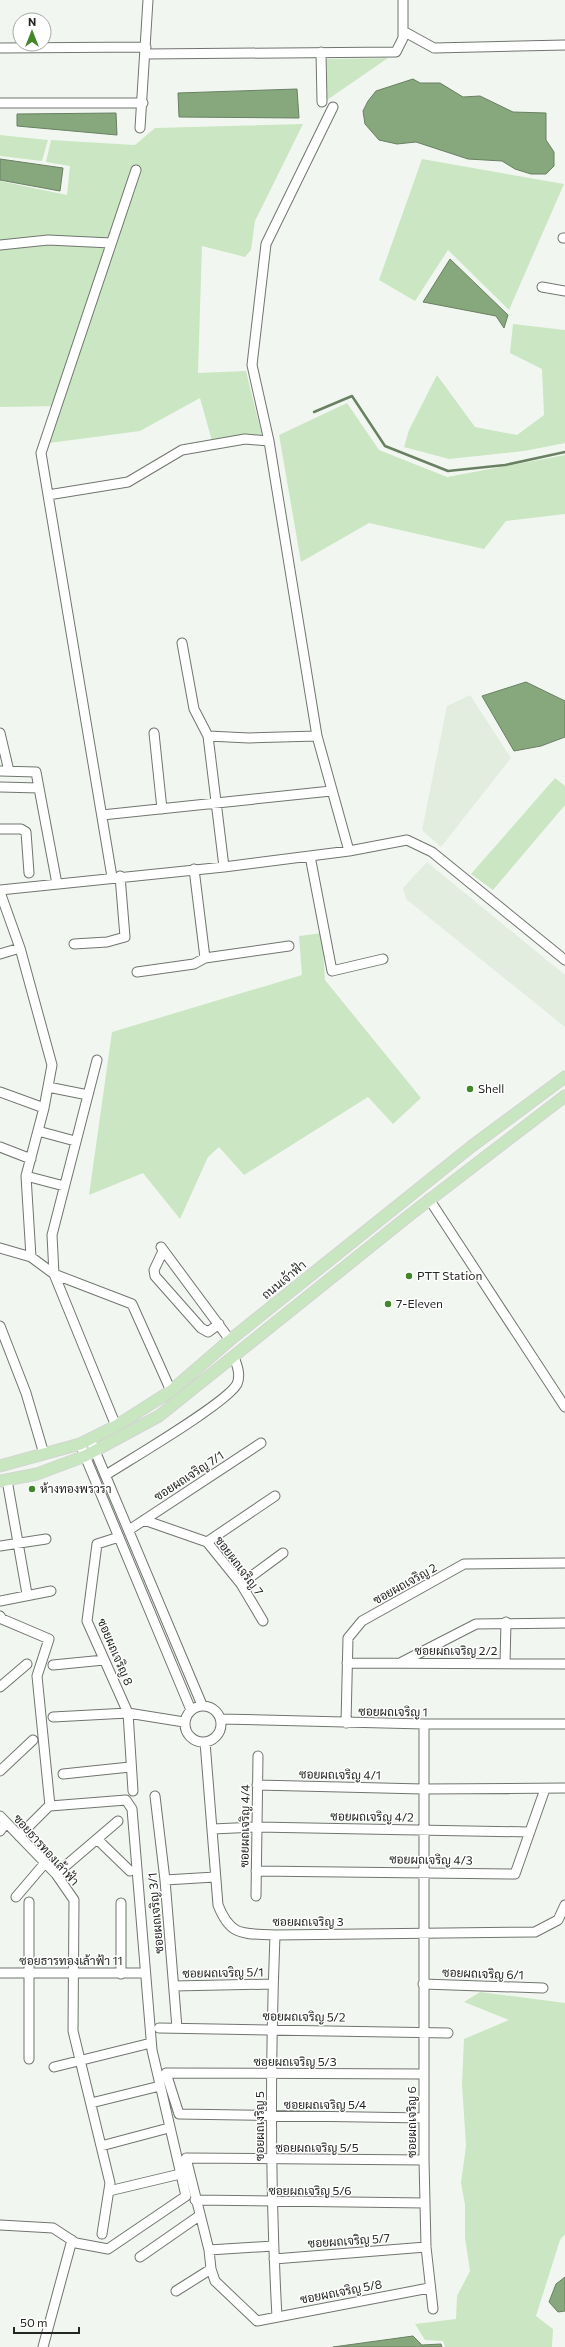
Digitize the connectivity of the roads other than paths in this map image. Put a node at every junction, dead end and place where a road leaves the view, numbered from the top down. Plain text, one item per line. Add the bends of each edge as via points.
1 (148, 0) edge
2 (403, 0) edge
3 (403, 31) junction
4 (565, 45) edge
5 (0, 48) edge
6 (146, 50) junction
7 (321, 52) junction
8 (322, 102) dead end
9 (0, 103) edge
10 (143, 103) junction
11 (333, 107) dead end
12 (140, 128) dead end
13 (136, 170) dead end
14 (111, 243) junction
15 (0, 246) edge
16 (542, 287) dead end
17 (565, 291) edge
18 (269, 441) junction
19 (48, 495) junction
20 (182, 643) dead end
21 (0, 732) edge
22 (154, 733) dead end
23 (208, 736) junction
24 (317, 736) junction
25 (4, 771) edge
26 (0, 787) edge
27 (39, 788) junction
28 (331, 791) junction
29 (218, 804) junction
30 (162, 809) junction
31 (102, 815) junction
32 (0, 829) edge
33 (349, 851) junction
34 (310, 856) junction
35 (224, 867) junction
36 (194, 869) junction
37 (29, 873) dead end
38 (116, 877) junction
39 (57, 884) junction
40 (0, 891) edge
41 (74, 944) dead end
42 (289, 946) dead end
43 (20, 948) junction
44 (0, 954) edge
45 (205, 958) junction
46 (383, 959) dead end
47 (565, 960) edge
48 (137, 972) dead end
49 (96, 1060) dead end
50 (565, 1077) edge
51 (48, 1087) junction
52 (0, 1092) edge
53 (88, 1095) junction
54 (565, 1096) edge
55 (44, 1108) junction
56 (38, 1131) junction
57 (75, 1141) junction
58 (0, 1147) edge
59 (31, 1159) junction
60 (26, 1176) junction
61 (64, 1186) junction
62 (429, 1199) junction
63 (0, 1248) edge
64 (30, 1257) junction
65 (54, 1274) junction
66 (219, 1324) junction
67 (0, 1326) edge
68 (230, 1340) junction
69 (234, 1357) junction
70 (171, 1391) junction
71 (565, 1407) edge
72 (116, 1426) junction
73 (90, 1439) junction
74 (261, 1443) dead end
75 (80, 1444) junction
76 (95, 1451) junction
77 (44, 1454) junction
78 (85, 1456) junction
79 (0, 1466) edge
80 (106, 1475) junction
81 (3, 1480) edge
82 (275, 1496) dead end
83 (144, 1520) junction
84 (129, 1530) junction
85 (119, 1537) junction
86 (46, 1539) dead end
87 (208, 1542) junction
88 (18, 1543) junction
89 (0, 1546) edge
90 (283, 1553) dead end
91 (565, 1563) edge
92 (240, 1584) junction
93 (51, 1591) dead end
94 (27, 1594) junction
95 (0, 1601) edge
96 (0, 1616) edge
97 (263, 1621) dead end
98 (506, 1622) junction
99 (565, 1622) edge
100 (104, 1660) junction
101 (347, 1663) junction
102 (400, 1663) junction
103 (505, 1663) junction
104 (27, 1664) dead end
105 (565, 1664) edge
106 (53, 1665) dead end
107 (0, 1687) edge
108 (202, 1705) junction
109 (191, 1710) junction
110 (128, 1713) junction
111 (53, 1717) dead end
112 (221, 1719) junction
113 (184, 1722) junction
114 (346, 1723) junction
115 (424, 1724) junction
116 (565, 1724) edge
117 (33, 1740) dead end
118 (205, 1742) junction
119 (258, 1756) dead end
120 (130, 1767) junction
121 (0, 1771) edge
122 (63, 1774) dead end
123 (257, 1785) junction
124 (423, 1788) junction
125 (565, 1788) edge
126 (545, 1789) junction
127 (133, 1790) dead end
128 (155, 1796) dead end
129 (48, 1807) dead end
130 (3, 1820) edge
131 (118, 1821) dead end
132 (257, 1827) junction
133 (213, 1829) junction
134 (424, 1830) junction
135 (0, 1831) edge
136 (530, 1832) junction
137 (19, 1836) junction
138 (97, 1839) junction
139 (45, 1863) junction
140 (130, 1871) dead end
141 (256, 1871) junction
142 (423, 1872) junction
143 (56, 1874) junction
144 (215, 1877) junction
145 (165, 1880) junction
146 (256, 1896) dead end
147 (16, 1897) dead end
148 (29, 1902) dead end
149 (121, 1904) dead end
150 (565, 1905) edge
151 (423, 1934) junction
152 (275, 1935) junction
153 (0, 1973) edge
154 (30, 1974) junction
155 (72, 1974) junction
156 (121, 1974) junction
157 (141, 1974) dead end
158 (273, 1984) junction
159 (423, 1984) junction
160 (174, 1986) junction
161 (543, 1988) dead end
162 (159, 2028) dead end
163 (177, 2028) junction
164 (273, 2029) junction
165 (423, 2032) junction
166 (448, 2033) dead end
167 (147, 2044) dead end
168 (29, 2059) dead end
169 (80, 2059) junction
170 (54, 2066) dead end
171 (273, 2074) junction
172 (424, 2074) junction
173 (156, 2087) dead end
174 (91, 2103) junction
175 (179, 2114) joint
176 (272, 2116) junction
177 (424, 2118) junction
178 (165, 2129) dead end
179 (101, 2146) junction
180 (272, 2160) junction
181 (424, 2160) junction
182 (176, 2175) dead end
183 (109, 2191) junction
184 (195, 2200) junction
185 (273, 2203) junction
186 (425, 2203) junction
187 (199, 2216) junction
188 (0, 2225) edge
189 (102, 2234) dead end
190 (72, 2240) junction
191 (273, 2246) junction
192 (426, 2247) junction
193 (209, 2250) junction
194 (140, 2257) dead end
195 (274, 2259) junction
196 (211, 2269) junction
197 (429, 2288) junction
198 (176, 2291) dead end
199 (433, 2310) dead end
200 (277, 2317) junction
201 (43, 2347) edge

1 - 6 street
2 - 3 street
3 - 4 street via 434,48
3 - 7 street via 403,38 396,52
5 - 6 street
6 - 7 street
6 - 10 street
7 - 8 street
9 - 10 street
10 - 12 street
11 - 18 street via 266,244 252,365
13 - 14 street
14 - 15 street via 48,240
14 - 19 street via 41,452
16 - 17 street
18 - 19 street via 245,439 182,450 128,482
18 - 24 street
19 - 31 street
20 - 23 street via 194,710
21 - 25 street
22 - 30 street
23 - 24 street
23 - 29 street
24 - 28 street
25 - 27 street via 36,772
26 - 27 street
27 - 39 street
28 - 29 street
28 - 33 street
29 - 30 street
29 - 35 street
30 - 31 street
31 - 38 street
32 - 37 street via 21,829 26,832
33 - 34 street
33 - 47 street via 407,840 432,852
34 - 35 street
34 - 46 street via 332,971
35 - 36 street
36 - 38 street
36 - 45 street
38 - 39 street
38 - 41 street via 125,937 107,942
39 - 40 street
40 - 43 street
42 - 45 street
43 - 44 street
43 - 51 street via 52,1065
45 - 48 street via 194,964
49 - 53 street
50 - 68 main road, ถนนเจ้าฟ้า via 472,1146
51 - 53 street
51 - 55 street
52 - 55 street
53 - 57 street
54 - 62 main road
55 - 56 street
56 - 57 street
56 - 59 street
57 - 61 street
58 - 59 street
59 - 60 street
60 - 61 street
60 - 64 street
61 - 65 street via 52,1235
62 - 69 main road
62 - 71 street
63 - 64 street
64 - 65 street
65 - 70 street via 132,1304
65 - 72 street
66 - 66 street via 162,1249 154,1270 155,1276 201,1328 208,1332
66 - 68 street
67 - 77 street via 26,1393
68 - 70 main road, ถนนเจ้าฟ้า
69 - 76 main road via 158,1416
69 - 80 street via 238,1377 237,1384 230,1392
70 - 72 main road, ถนนเจ้าฟ้า
72 - 73 main road, ถนนเจ้าฟ้า
73 - 75 main road, ถนนเจ้าฟ้า
73 - 76 street
74 - 83 street, ซอยผถเจริญ 7/1
75 - 77 main road, ถนนเจ้าฟ้า
75 - 78 street
76 - 78 main road
76 - 80 street
77 - 79 main road, ถนนเจ้าฟ้า
78 - 81 main road via 37,1474
78 - 85 street
80 - 84 street
81 - 88 street
82 - 87 street
83 - 84 street, ซอยผถเจริญ 7/1
83 - 87 street, ซอยผถเจริญ 7
84 - 108 street
85 - 100 street, ซอยผถเจริญ 8 via 97,1544 87,1621
85 - 109 street
86 - 88 street
87 - 92 street, ซอยผถเจริญ 7
88 - 89 street
88 - 94 street
90 - 92 street
91 - 101 street, ซอยผถเจริญ 2 via 464,1564 362,1621 348,1638
92 - 97 street, ซอยผถเจริญ 7
93 - 94 street
94 - 95 street
96 - 190 street via 50,1640 37,1676 50,1806 126,1800 132,1809 152,2050 186,2196 108,2249
98 - 99 street
98 - 102 street via 476,1624
98 - 103 street
100 - 106 street
100 - 110 street, ซอยผถเจริญ 8
101 - 102 street, ซอยผถเจริญ 2/2
101 - 114 street, ซอยผถเจริญ 2
102 - 103 street, ซอยผถเจริญ 2/2
103 - 105 street, ซอยผถเจริญ 2/2
104 - 107 street
108 - 109 street
108 - 112 street via 212,1707
109 - 113 street
110 - 111 street
110 - 113 street
110 - 120 street, ซอยผถเจริญ 8
112 - 114 street, ซอยผถเจริญ 1
112 - 118 street via 220,1731
113 - 118 street via 188,1734 193,1739
114 - 115 street, ซอยผถเจริญ 1
115 - 116 street, ซอยผถเจริญ 1
115 - 124 street
117 - 121 street
118 - 133 street, ซอยผถเจริญ 3
119 - 123 street, ซอยผถเจริญ 4/4
120 - 122 street
120 - 127 street, ซอยผถเจริญ 8
123 - 124 street, ซอยผถเจริญ 4/1
123 - 132 street, ซอยผถเจริญ 4/4
124 - 126 street, ซอยผถเจริญ 4/1
124 - 134 street
125 - 126 street, ซอยผถเจริญ 4/1
126 - 136 street, ซอยผถเจริญ 4/3
128 - 145 street, ซอยผถเจริญ 3/1
129 - 137 street
130 - 135 street
130 - 137 street, ซอยธารทองเล้าฟ้า
131 - 138 street
132 - 133 street, ซอยผถเจริญ 4/2
132 - 134 street, ซอยผถเจริญ 4/2
132 - 141 street, ซอยผถเจริญ 4/4
133 - 144 street, ซอยผถเจริญ 3
134 - 136 street, ซอยผถเจริญ 4/2
134 - 142 street
136 - 142 street, ซอยผถเจริญ 4/3 via 516,1874
137 - 139 street, ซอยธารทองเล้าฟ้า
138 - 140 street
138 - 143 street
139 - 143 street, ซอยธารทองเล้าฟ้า
139 - 147 street
141 - 142 street, ซอยผถเจริญ 4/3
141 - 146 street, ซอยผถเจริญ 4/4
142 - 151 street
143 - 155 street, ซอยธารทองเล้าฟ้า via 74,1900
144 - 145 street
144 - 152 street, ซอยผถเจริญ 3 via 218,1905 224,1922 240,1933
145 - 160 street, ซอยผถเจริญ 3/1
148 - 154 street
149 - 156 street
150 - 151 street, ซอยผถเจริญ 3 via 558,1920 535,1932
151 - 152 street, ซอยผถเจริญ 3
151 - 159 street, ซอยผถเจริญ 6
152 - 158 street, ซอยผถเงริญ 5
153 - 154 street, ซอยธารทองเล้าฟ้า 11
154 - 155 street, ซอยธารทองเล้าฟ้า 11
154 - 168 street
155 - 156 street, ซอยธารทองเล้าฟ้า 11
155 - 169 street via 73,2031
156 - 157 street, ซอยธารทองเล้าฟ้า 11
158 - 160 street, ซอยผถเจริญ 5/1
158 - 164 street, ซอยผถเงริญ 5
159 - 161 street, ซอยผถเจริญ 6/1
159 - 165 street, ซอยผถเจริญ 6
160 - 163 street, ซอยผถเจริญ 3/1
162 - 163 street, ซอยผถเจริญ 5/2
163 - 164 street, ซอยผถเจริญ 5/2
164 - 165 street, ซอยผถเจริญ 5/2
164 - 171 street, ซอยผถเงริญ 5
165 - 166 street, ซอยผถเจริญ 5/2
165 - 172 street, ซอยผถเจริญ 6
167 - 169 street
169 - 170 street
169 - 174 street
171 - 172 street, ซอยผถเจริญ 5/3
171 - 175 street, ซอยผถเจริญ 5/3 via 166,2073
171 - 176 street, ซอยผถเงริญ 5
172 - 177 street, ซอยผถเจริญ 6
173 - 174 street
174 - 179 street
175 - 176 street, ซอยผถเจริญ 5/4
176 - 177 street, ซอยผถเจริญ 5/4
176 - 180 street, ซอยผถเงริญ 5
177 - 181 street, ซอยผถเจริญ 6
178 - 179 street
179 - 183 street via 110,2183
180 - 181 street, ซอยผถเจริญ 5/5
180 - 184 street, ซอยผถเจริญ 5/5 via 186,2158
180 - 185 street, ซอยผถเงริญ 5
181 - 186 street, ซอยผถเจริญ 6
182 - 183 street
183 - 189 street
184 - 185 street, ซอยผถเจริญ 5/6
184 - 187 street
185 - 186 street, ซอยผถเจริญ 5/6
185 - 191 street, ซอยผถเงริญ 5
186 - 192 street, ซอยผถเจริญ 6
187 - 193 street
187 - 194 street
188 - 190 street via 53,2228
190 - 201 street
191 - 193 street
191 - 195 street, ซอยผถเงริญ 5
192 - 195 street, ซอยผถเจริญ 5/7
192 - 197 street, ซอยผถเจริญ 6
193 - 196 street
195 - 200 street, ซอยผถเงริญ 5
196 - 198 street
196 - 200 street, ซอยผถเจริญ 5/8 via 215,2281 257,2321
197 - 199 street, ซอยผถเจริญ 6
197 - 200 street, ซอยผถเจริญ 5/8

